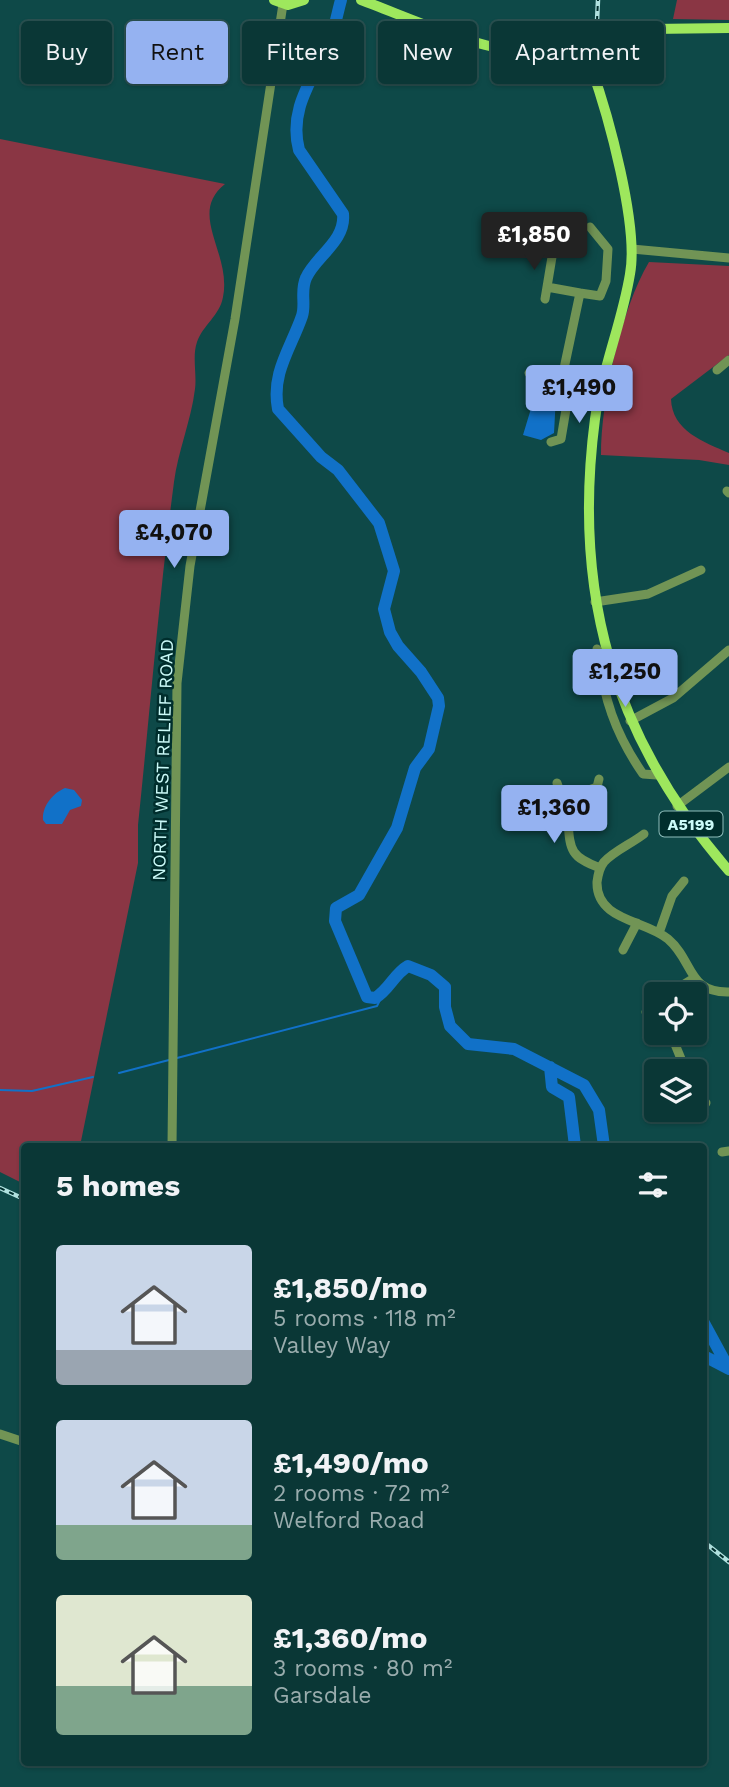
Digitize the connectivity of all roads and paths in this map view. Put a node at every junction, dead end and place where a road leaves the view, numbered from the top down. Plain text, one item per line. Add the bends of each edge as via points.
1 (304, 0) edge
2 (364, 1) edge
3 (278, 2) edge
4 (729, 28) edge
5 (664, 29) edge
6 (491, 45) edge
7 (597, 84) edge
8 (590, 227) dead end
9 (632, 249) junction
10 (553, 251) dead end
11 (729, 258) edge
12 (547, 287) junction
13 (580, 293) junction
14 (545, 299) dead end
15 (729, 360) edge
16 (717, 370) dead end
17 (529, 373) dead end
18 (566, 379) junction
19 (601, 386) junction
20 (551, 442) dead end
21 (701, 570) dead end
22 (595, 602) junction
23 (597, 649) dead end
24 (729, 650) edge
25 (618, 690) junction
26 (605, 696) junction
27 (630, 721) junction
28 (729, 767) edge
29 (657, 775) junction
30 (599, 779) dead end
31 (557, 783) dead end
32 (562, 800) junction
33 (677, 806) junction
34 (644, 834) dead end
35 (600, 867) junction
36 (729, 871) edge
37 (684, 881) dead end
38 (637, 923) junction
39 (659, 933) junction
40 (624, 950) dead end
41 (694, 978) junction
42 (688, 982) edge
43 (729, 992) edge
44 (172, 1143) edge
45 (0, 1434) edge
46 (21, 1441) edge

1 - 3 main road
2 - 6 main road
3 - 44 street, NORTH WEST RELIEF ROAD via 235,319 190,566 177,683
4 - 5 main road
7 - 9 main road, A5199
8 - 13 street via 610,256 600,296
9 - 11 street
9 - 19 main road, A5199 via 631,274
10 - 12 street
12 - 13 street
12 - 14 street
13 - 18 street
15 - 16 street
17 - 18 street
18 - 19 street
18 - 20 street via 561,439
19 - 22 main road, A5199 via 589,524
21 - 22 street via 648,594
22 - 25 main road, A5199
23 - 26 street
24 - 27 street via 673,698
25 - 26 street
25 - 27 main road, A5199
26 - 29 street via 617,733 632,758 643,774
27 - 29 main road, A5199
28 - 33 street
29 - 33 main road, A5199
30 - 32 street via 597,787
31 - 32 street
32 - 35 street via 569,846 581,860
33 - 36 main road, A5199
34 - 35 street
35 - 38 street via 597,886 604,904
37 - 39 street via 672,896
38 - 39 street
38 - 40 street
39 - 41 street via 676,947
41 - 42 street
41 - 43 street via 706,989
45 - 46 street

